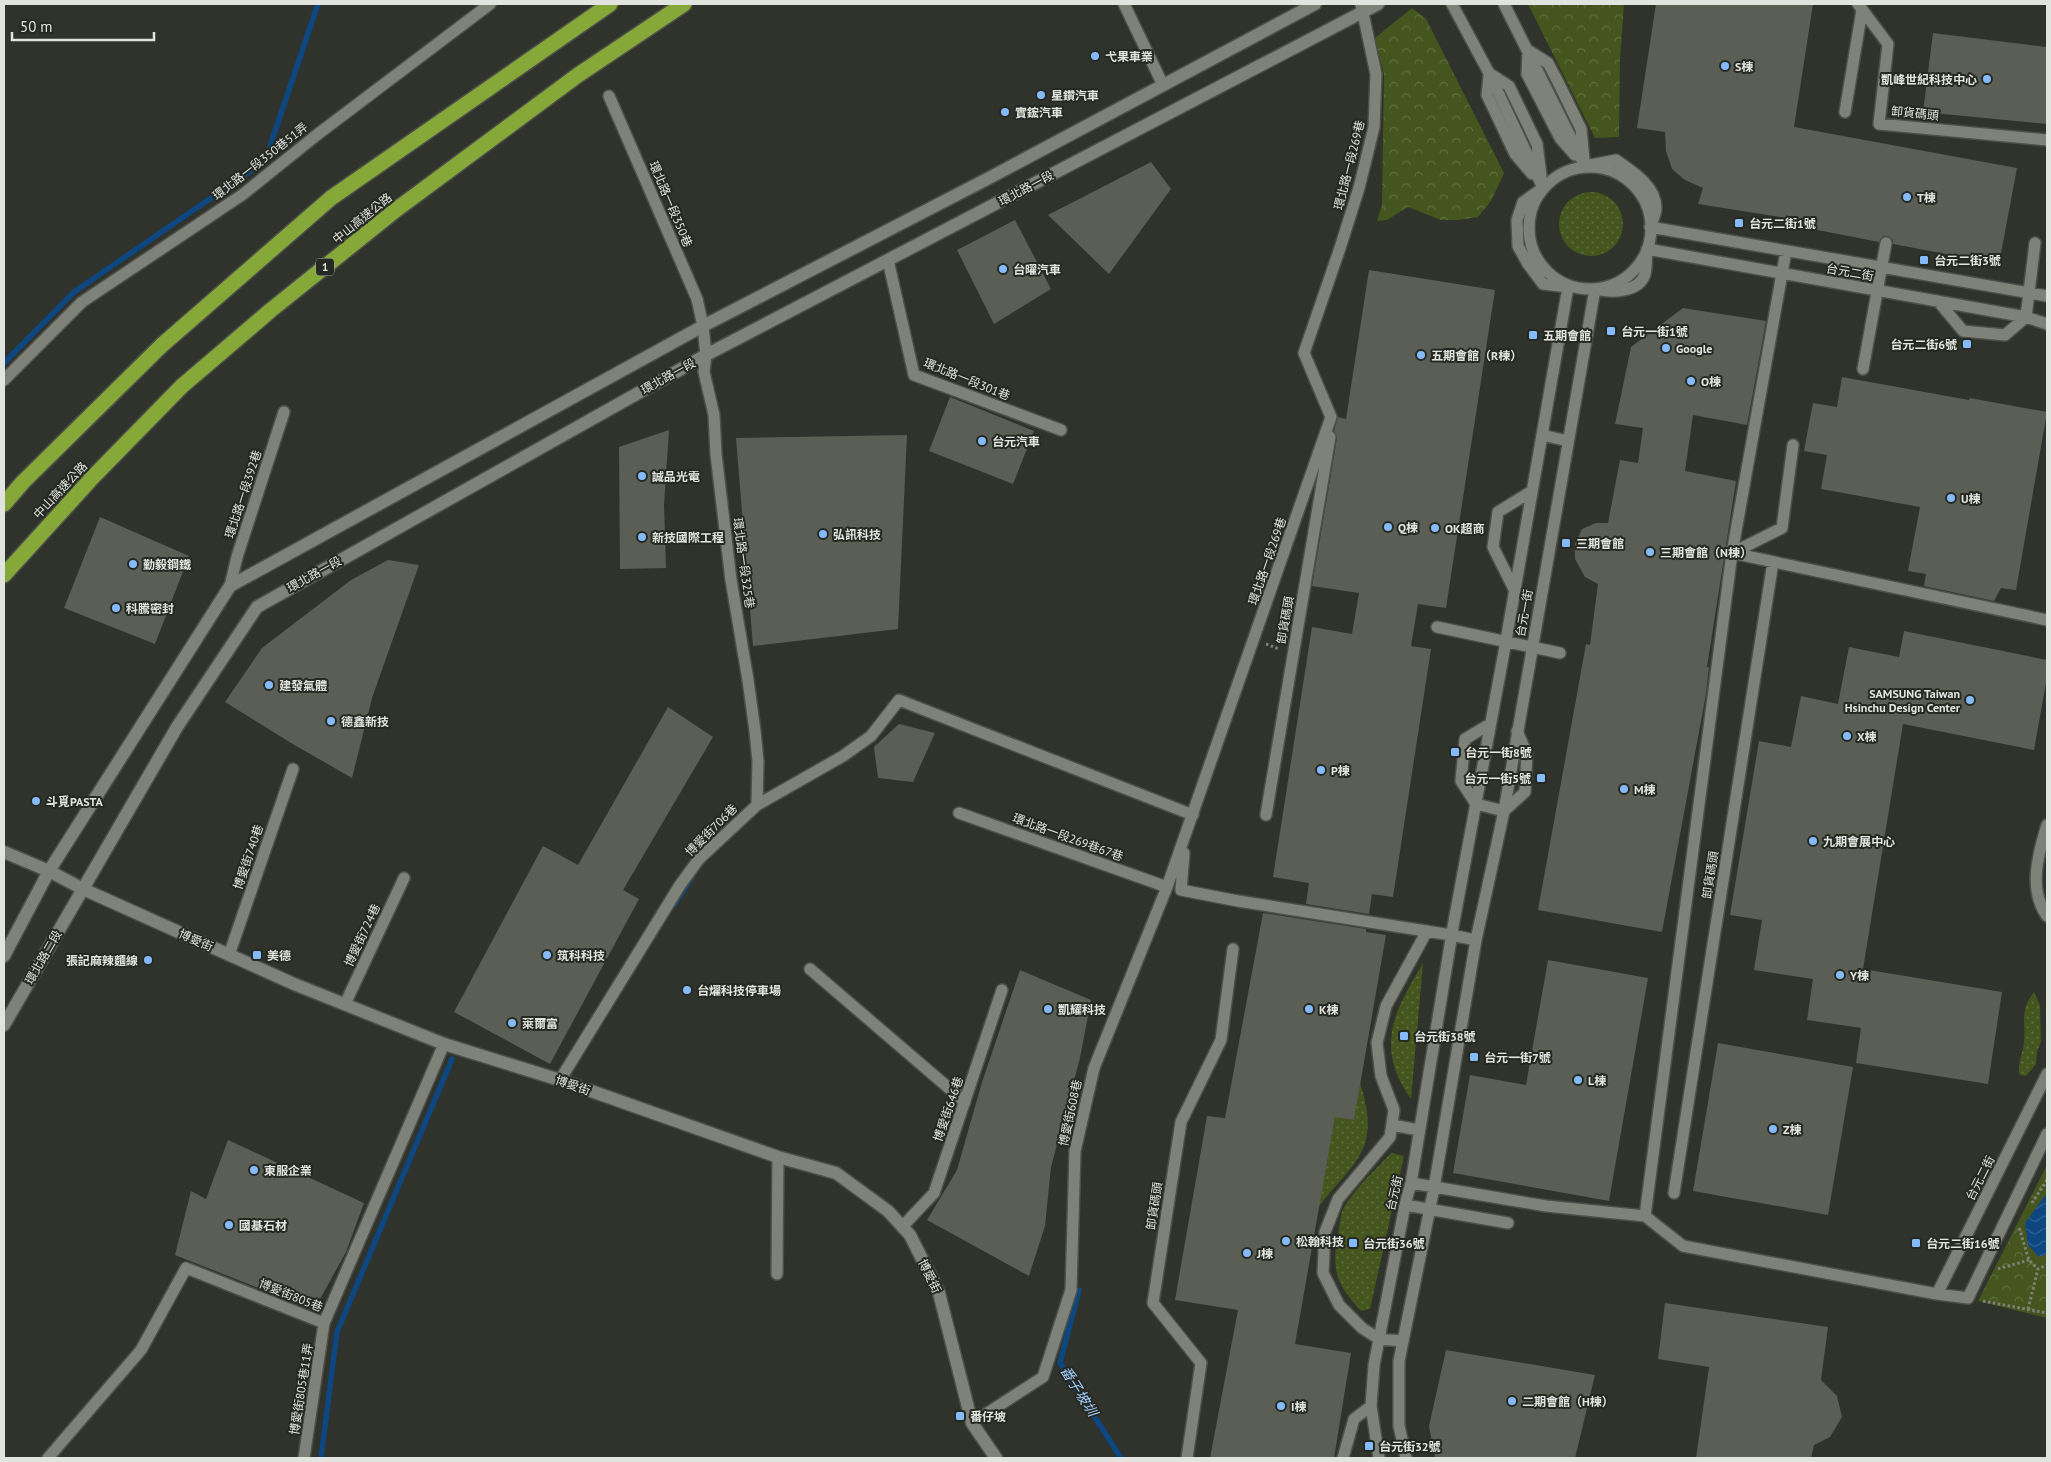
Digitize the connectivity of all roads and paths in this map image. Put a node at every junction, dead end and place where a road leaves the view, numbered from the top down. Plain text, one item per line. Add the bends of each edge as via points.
1 (490, 4) edge
2 (610, 4) edge
3 (684, 4) edge
4 (1124, 4) edge
5 (1315, 4) edge
6 (1378, 4) edge
7 (1452, 4) edge
8 (1504, 4) edge
9 (1860, 7) edge
10 (1361, 8) edge
11 (1163, 85) junction
12 (609, 96) dead end
13 (1845, 112) dead end
14 (2047, 140) edge
15 (1585, 166) junction
16 (1543, 188) junction
17 (1650, 227) junction
18 (1886, 243) dead end
19 (2035, 243) dead end
20 (1647, 250) junction
21 (1786, 251) junction
22 (888, 260) junction
23 (1882, 267) junction
24 (1783, 274) junction
25 (1568, 287) junction
26 (1594, 289) junction
27 (1878, 291) junction
28 (2030, 293) junction
29 (2047, 296) edge
30 (1938, 301) junction
31 (2026, 317) junction
32 (2047, 324) edge
33 (703, 326) junction
34 (706, 355) junction
35 (1863, 369) dead end
36 (4, 380) edge
37 (284, 412) dead end
38 (1061, 430) dead end
39 (1326, 432) junction
40 (1542, 435) junction
41 (1568, 442) junction
42 (1793, 445) dead end
43 (1532, 491) junction
44 (4, 504) edge
45 (1732, 553) junction
46 (1773, 562) junction
47 (4, 575) edge
48 (230, 586) junction
49 (1515, 591) junction
50 (2047, 620) edge
51 (1437, 627) dead end
52 (1254, 640) junction
53 (1506, 641) junction
54 (1532, 647) junction
55 (1293, 653) junction
56 (1560, 653) dead end
57 (1490, 724) junction
58 (1517, 731) junction
59 (293, 769) dead end
60 (1476, 804) junction
61 (757, 805) junction
62 (1504, 811) junction
63 (959, 813) dead end
64 (1193, 815) junction
65 (1266, 815) dead end
66 (2047, 825) edge
67 (1185, 836) junction
68 (4, 852) edge
69 (49, 871) junction
70 (404, 878) dead end
71 (1167, 887) junction
72 (83, 888) junction
73 (2047, 916) edge
74 (1427, 931) junction
75 (1451, 934) junction
76 (1476, 940) junction
77 (1233, 949) dead end
78 (229, 954) junction
79 (4, 956) edge
80 (810, 969) dead end
81 (1002, 990) dead end
82 (345, 1004) junction
83 (4, 1025) edge
84 (444, 1044) junction
85 (2047, 1074) edge
86 (560, 1080) junction
87 (965, 1102) junction
88 (1392, 1125) junction
89 (1419, 1130) junction
90 (2047, 1134) edge
91 (778, 1157) junction
92 (2047, 1180) edge
93 (1410, 1184) junction
94 (1434, 1188) junction
95 (1674, 1193) dead end
96 (1405, 1205) junction
97 (2029, 1208) dead end
98 (1428, 1210) junction
99 (1645, 1216) junction
100 (2021, 1222) dead end
101 (1508, 1223) dead end
102 (902, 1227) junction
103 (2029, 1260) junction
104 (2047, 1265) edge
105 (2038, 1269) junction
106 (777, 1274) dead end
107 (1980, 1274) junction
108 (1937, 1294) junction
109 (1968, 1298) junction
110 (2028, 1309) junction
111 (2047, 1313) edge
112 (324, 1323) junction
113 (1379, 1339) junction
114 (1403, 1341) junction
115 (1371, 1406) junction
116 (972, 1422) junction
117 (48, 1458) edge
118 (304, 1458) edge
119 (996, 1458) edge
120 (1187, 1458) edge
121 (1343, 1458) edge
122 (1379, 1458) edge
123 (1406, 1458) edge

1 - 36 lane, 環北路一段350巷51弄 via 242,195 82,302
2 - 44 highway via 331,198 162,346
3 - 47 highway, 中山高速公路 / 1 via 578,75 405,203 271,310 182,386
4 - 11 lane
5 - 11 street, 環北路一段
6 - 10 street, 環北路一段
7 - 16 lane via 1489,73
8 - 15 lane
9 - 13 lane
9 - 14 lane, 卸貨碼頭 via 1888,44 1879,124
10 - 22 street, 環北路一段
10 - 39 lane, 環北路一段269巷 via 1376,74 1374,127 1359,188 1304,353 1331,417
11 - 33 street, 環北路一段
12 - 33 lane, 環北路一段350巷 via 697,299
15 - 16 lane via 1554,178
15 - 17 lane via 1611,170 1629,181 1642,197 1650,216
16 - 25 lane via 1532,209 1529,229 1532,248 1542,266
17 - 20 lane
17 - 21 lane, 台元二街
18 - 23 lane
19 - 28 lane
20 - 24 lane, 台元二街
20 - 26 lane via 1632,273 1614,285
21 - 23 lane, 台元二街
21 - 24 lane
22 - 34 street, 環北路一段
22 - 38 lane, 環北路一段301巷 via 914,375
23 - 27 lane
23 - 28 lane, 台元二街
24 - 27 lane, 台元二街
24 - 45 lane
25 - 26 lane
25 - 40 lane, 台元一街
26 - 41 lane, 台元一街
27 - 30 lane, 台元二街
27 - 35 lane
28 - 29 lane, 台元二街
28 - 31 lane
30 - 31 lane, 台元二街
30 - 31 lane via 1963,331 2005,335
31 - 32 lane, 台元二街
33 - 34 lane, 環北路一段325巷
33 - 48 street, 環北路一段
34 - 61 lane, 環北路一段325巷 via 704,372 714,415 731,580 758,761
34 - 72 street, 環北路一段 via 257,607 178,727
37 - 48 lane, 環北路一段392巷
39 - 52 lane, 環北路一段269巷
39 - 55 lane, 卸貨碼頭 via 1330,437
40 - 41 lane
40 - 43 lane, 台元一街
41 - 54 lane, 台元一街
42 - 45 lane via 1782,528
43 - 49 lane, 台元一街
43 - 49 lane via 1498,512 1493,547
45 - 46 lane
45 - 99 lane
46 - 50 lane
46 - 95 lane, 卸貨碼頭
48 - 69 street, 環北路一段
49 - 53 lane, 台元一街
51 - 53 lane
52 - 55 path
52 - 64 lane, 環北路一段269巷
53 - 54 lane
53 - 57 lane, 台元一街
54 - 56 lane
54 - 58 lane, 台元一街
55 - 65 lane, 卸貨碼頭
57 - 60 lane, 台元一街
57 - 60 lane via 1465,739 1461,781
58 - 62 lane, 台元一街
58 - 62 lane via 1528,754 1525,792
59 - 78 lane, 博愛街740巷
60 - 62 lane
60 - 75 lane, 台元一街
61 - 64 lane, 博愛街706巷 via 871,736 899,700
61 - 86 lane, 博愛街706巷 via 699,859 680,885
62 - 76 lane, 台元一街
63 - 71 lane, 環北路一段269巷67巷
64 - 67 lane, 博愛街608巷
66 - 73 lane via 2035,885 2040,905
67 - 71 lane, 博愛街608巷
67 - 74 lane via 1181,890
68 - 69 street, 博愛街
69 - 72 street, 博愛街
69 - 79 street
70 - 82 lane, 博愛街724巷
71 - 116 lane, 博愛街608巷 via 1094,1068 1075,1151 1071,1290 1043,1377
72 - 78 street, 博愛街
72 - 83 street, 環北路二段
74 - 75 lane
74 - 88 lane via 1386,1006 1377,1043 1381,1076 1394,1110
75 - 76 lane
75 - 89 lane, 台元街
76 - 94 lane
77 - 120 lane, 卸貨碼頭 via 1221,1040 1182,1122 1153,1303 1201,1363
78 - 82 street, 博愛街
80 - 87 lane
81 - 87 lane, 博愛街646巷
82 - 84 street, 博愛街
84 - 86 street, 博愛街
84 - 112 lane, 博愛街805巷
85 - 108 lane, 台元二街
86 - 91 street, 博愛街
87 - 102 lane, 博愛街646巷 via 934,1193
88 - 89 lane
88 - 113 lane via 1390,1137 1338,1198 1324,1232 1323,1273 1339,1305 1362,1328
89 - 93 lane, 台元街
90 - 107 lane
91 - 102 street, 博愛街 via 836,1173 888,1211
91 - 106 lane
92 - 97 path
93 - 94 lane
93 - 96 lane, 台元街
94 - 98 lane
94 - 99 lane via 1546,1206
96 - 98 lane
96 - 113 lane, 台元街
98 - 101 lane
98 - 114 lane
99 - 108 lane via 1683,1246
100 - 103 path via 2019,1230
102 - 116 street, 博愛街 via 910,1235 939,1293
103 - 105 path
103 - 107 path
104 - 105 path
105 - 110 path
107 - 109 lane
108 - 109 lane
109 - 110 path
110 - 111 path
112 - 117 lane, 博愛街805巷 via 186,1268 141,1350
112 - 118 lane, 博愛街805巷11弄
113 - 114 lane
113 - 115 lane, 台元街
114 - 123 lane via 1399,1361 1399,1426
115 - 121 lane via 1354,1419
115 - 122 lane, 台元街
116 - 119 street, 博愛街

